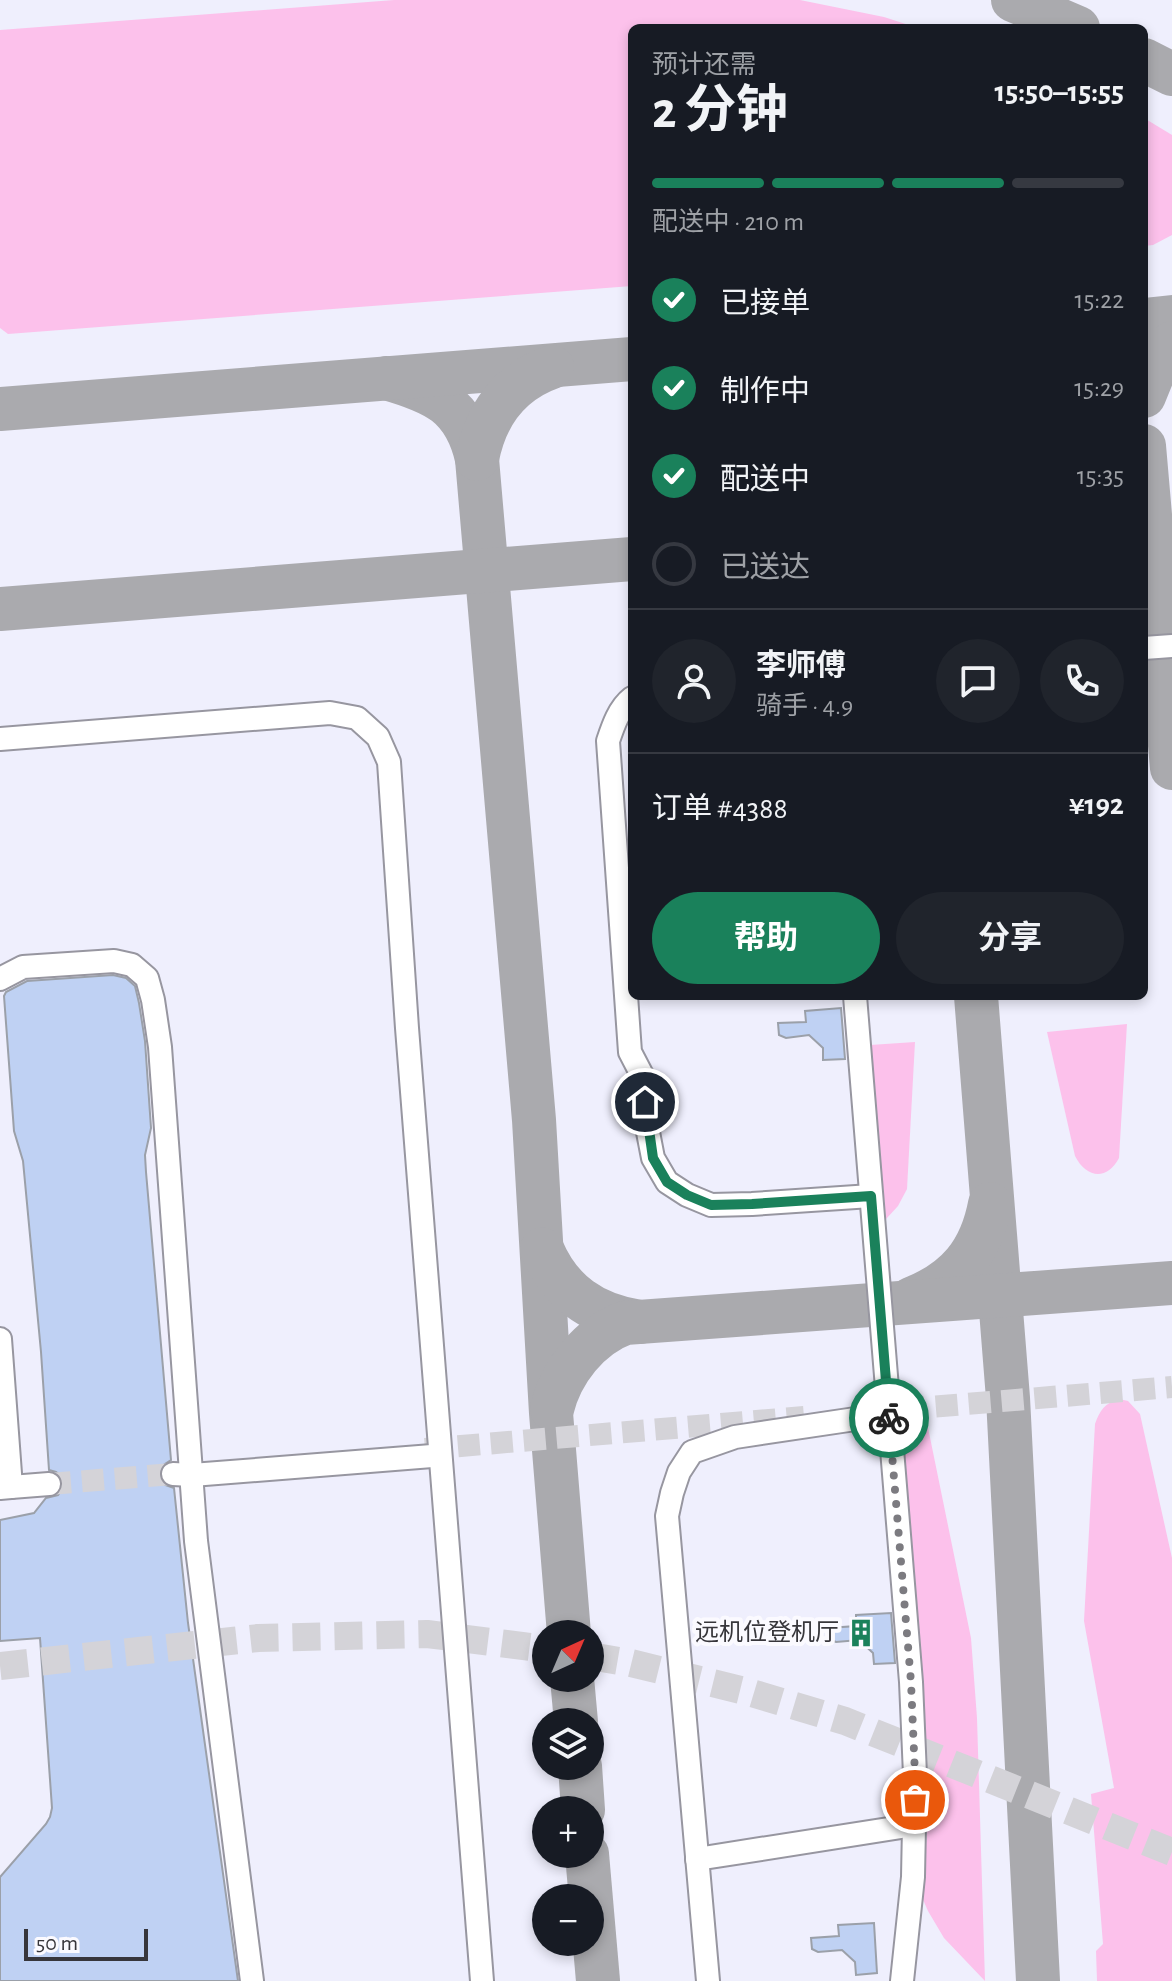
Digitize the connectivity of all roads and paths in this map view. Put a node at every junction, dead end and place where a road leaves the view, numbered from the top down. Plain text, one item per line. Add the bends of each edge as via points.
1 (1172, 646) edge
2 (1148, 648) edge
3 (628, 700) edge
4 (0, 739) edge
5 (0, 979) edge
6 (855, 1000) edge
7 (871, 1196) junction
8 (0, 1339) edge
9 (889, 1414) junction
10 (428, 1452) tunnel mouth
11 (185, 1472) junction
12 (49, 1484) tunnel mouth
13 (6, 1488) edge
14 (914, 1825) junction
15 (697, 1859) junction
16 (252, 1981) edge
17 (482, 1981) edge
18 (708, 1981) edge
19 (902, 1981) edge

1 - 2 lane
3 - 7 lane via 608,741 630,1052 643,1077 653,1158 667,1182 711,1205
4 - 17 lane via 330,713 357,718 378,737 389,762
5 - 11 lane via 23,967 114,961 132,965 147,978 160,1047
6 - 7 lane
7 - 9 lane
8 - 13 lane
9 - 14 lane via 911,1682
9 - 15 lane via 735,1437 692,1452 679,1472 667,1516
10 - 11 lane
11 - 16 lane
12 - 13 lane
14 - 15 lane
14 - 19 lane
15 - 18 lane

